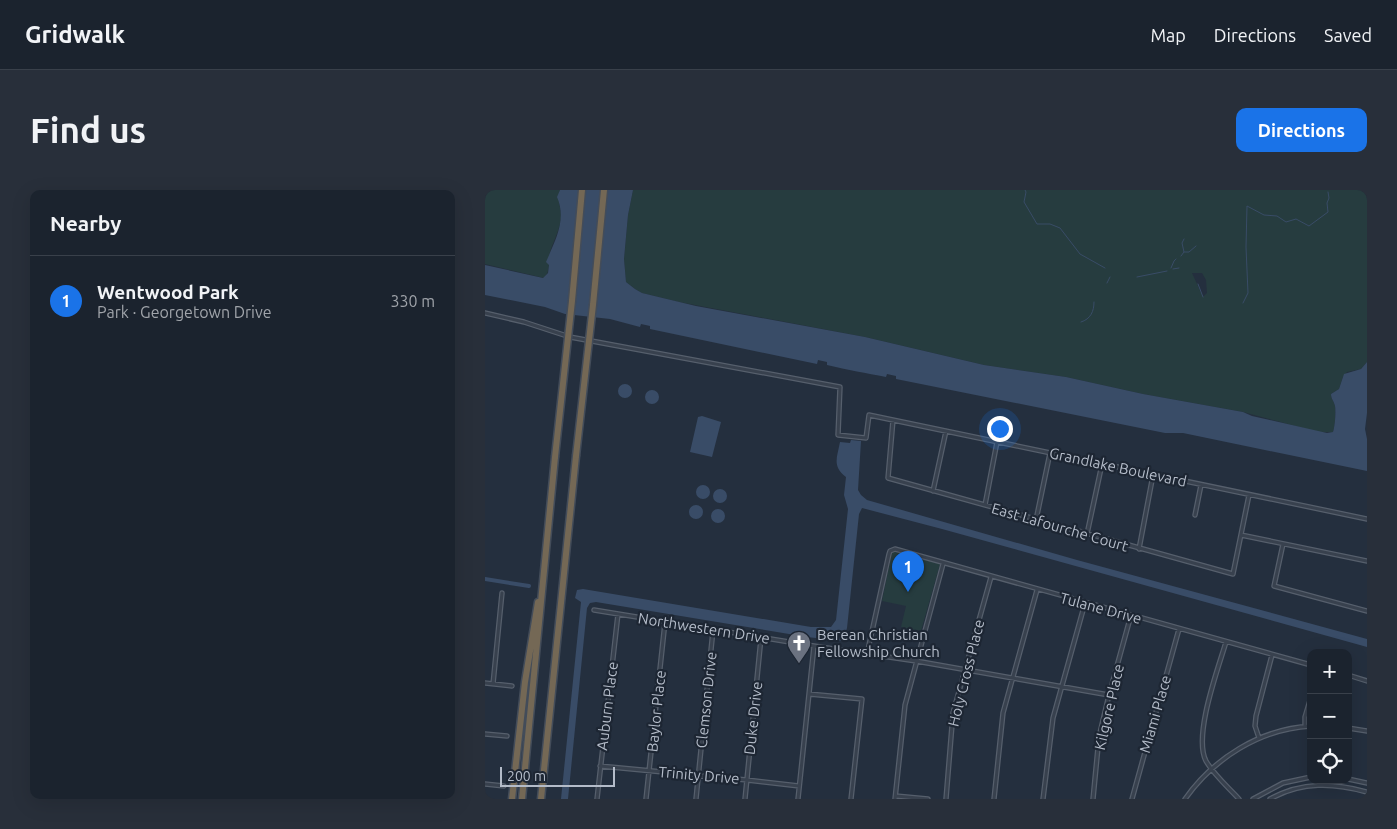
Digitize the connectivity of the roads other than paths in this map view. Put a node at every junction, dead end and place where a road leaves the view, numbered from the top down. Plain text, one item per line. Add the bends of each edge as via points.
1 (582, 190) edge
2 (604, 190) edge
3 (608, 190) edge
4 (603, 201) junction
5 (485, 313) edge
6 (893, 420) junction
7 (946, 431) junction
8 (997, 442) junction
9 (1050, 453) junction
10 (1102, 464) junction
11 (1153, 475) junction
12 (1201, 485) junction
13 (933, 491) junction
14 (1249, 495) junction
15 (985, 506) junction
16 (1195, 515) dead end
17 (1367, 519) edge
18 (1036, 520) junction
19 (1087, 534) junction
20 (1241, 535) junction
21 (1283, 544) junction
22 (1139, 549) junction
23 (1367, 561) edge
24 (545, 564) junction
25 (943, 564) junction
26 (991, 577) junction
27 (1037, 590) junction
28 (503, 593) dead end
29 (1085, 603) junction
30 (594, 610) dead end
31 (1367, 611) edge
32 (618, 614) junction
33 (1131, 615) junction
34 (665, 622) junction
35 (1179, 629) junction
36 (713, 630) junction
37 (761, 638) junction
38 (1226, 642) junction
39 (814, 646) junction
40 (867, 654) junction
41 (1272, 655) junction
42 (916, 661) junction
43 (1307, 664) edge
44 (965, 670) junction
45 (1352, 676) edge
46 (1014, 678) junction
47 (1367, 680) edge
48 (485, 683) edge
49 (493, 684) junction
50 (512, 686) dead end
51 (1061, 687) junction
52 (809, 694) junction
53 (1109, 695) junction
54 (1307, 710) edge
55 (1305, 726) joint
56 (1352, 729) edge
57 (1367, 731) edge
58 (485, 734) edge
59 (507, 736) dead end
60 (1259, 738) junction
61 (599, 766) junction
62 (1211, 769) junction
63 (649, 771) junction
64 (698, 775) junction
65 (1307, 777) edge
66 (1352, 779) edge
67 (747, 780) junction
68 (1367, 783) edge
69 (485, 784) edge
70 (504, 786) dead end
71 (799, 786) junction
72 (1367, 792) edge
73 (895, 797) edge
74 (512, 799) edge
75 (522, 799) edge
76 (541, 799) edge
77 (597, 799) edge
78 (646, 799) edge
79 (695, 799) edge
80 (745, 799) edge
81 (798, 799) edge
82 (851, 799) edge
83 (928, 799) edge
84 (945, 799) edge
85 (993, 799) edge
86 (1043, 799) edge
87 (1093, 799) edge
88 (1132, 799) edge
89 (1185, 799) edge
90 (1239, 799) edge
91 (1253, 799) edge
92 (1270, 799) edge

1 - 24 highway, bridge
2 - 4 highway
3 - 4 highway
4 - 76 highway, bridge
5 - 6 street, Grandlake Boulevard via 570,337 840,387 838,436 866,438 869,415
6 - 7 street, Grandlake Boulevard
6 - 13 street, East Lafourche Court via 888,478
7 - 8 street, Grandlake Boulevard
7 - 13 street
8 - 9 street, Grandlake Boulevard
8 - 15 street
9 - 10 street, Grandlake Boulevard
9 - 18 street
10 - 11 street, Grandlake Boulevard
10 - 19 street
11 - 12 street, Grandlake Boulevard
11 - 22 street
12 - 14 street, Grandlake Boulevard
12 - 16 street
13 - 15 street, East Lafourche Court
14 - 17 street, Grandlake Boulevard
14 - 20 street
15 - 18 street, East Lafourche Court
18 - 19 street, East Lafourche Court
19 - 22 street, East Lafourche Court
20 - 21 street
20 - 22 street, East Lafourche Court via 1233,574
21 - 23 street
21 - 31 street via 1274,586
24 - 74 highway via 525,682
24 - 75 highway
25 - 26 street, Tulane Drive
25 - 40 street, Tulane Drive via 892,550
25 - 42 street
26 - 27 street, Tulane Drive
26 - 44 street, Holy Cross Place
27 - 29 street, Tulane Drive
27 - 46 street
28 - 49 street
29 - 33 street, Tulane Drive
29 - 51 street
30 - 32 street, Northwestern Drive
32 - 34 street, Northwestern Drive
32 - 61 street, Auburn Place
33 - 35 street, Tulane Drive
33 - 53 street, Kilgore Place
34 - 36 street, Northwestern Drive
34 - 63 street, Baylor Place
35 - 38 street, Tulane Drive
35 - 88 street, Miami Place
36 - 37 street, Northwestern Drive
36 - 64 street, Clemson Drive
37 - 39 street, Northwestern Drive
37 - 67 street, Duke Drive
38 - 41 street, Tulane Drive
38 - 62 street via 1204,720 1203,749
39 - 40 street, Northwestern Drive
39 - 52 street
40 - 42 street, Northwestern Drive
41 - 43 street, Tulane Drive
41 - 60 street via 1256,716
42 - 44 street, Northwestern Drive
42 - 73 street via 905,705
44 - 46 street, Northwestern Drive
44 - 84 street, Holy Cross Place via 953,713
45 - 47 street
46 - 51 street, Northwestern Drive
46 - 85 street via 1003,713
48 - 49 street
49 - 50 street
51 - 53 street, Northwestern Drive
51 - 86 street via 1053,718
52 - 71 street
52 - 82 street via 862,699
53 - 87 street, Kilgore Place via 1099,737
54 - 55 street
55 - 60 street
56 - 57 street
58 - 59 street
60 - 62 street
61 - 63 street, Trinity Drive
61 - 77 street, Auburn Place
62 - 89 street
62 - 90 street
63 - 64 street, Trinity Drive
63 - 78 street, Baylor Place
64 - 67 street, Trinity Drive
64 - 79 street, Clemson Drive
65 - 91 street via 1283,783
66 - 68 street
67 - 71 street, Trinity Drive
67 - 80 street, Duke Drive
69 - 70 street
71 - 81 street
72 - 92 street via 1321,784 1298,788
73 - 83 street

